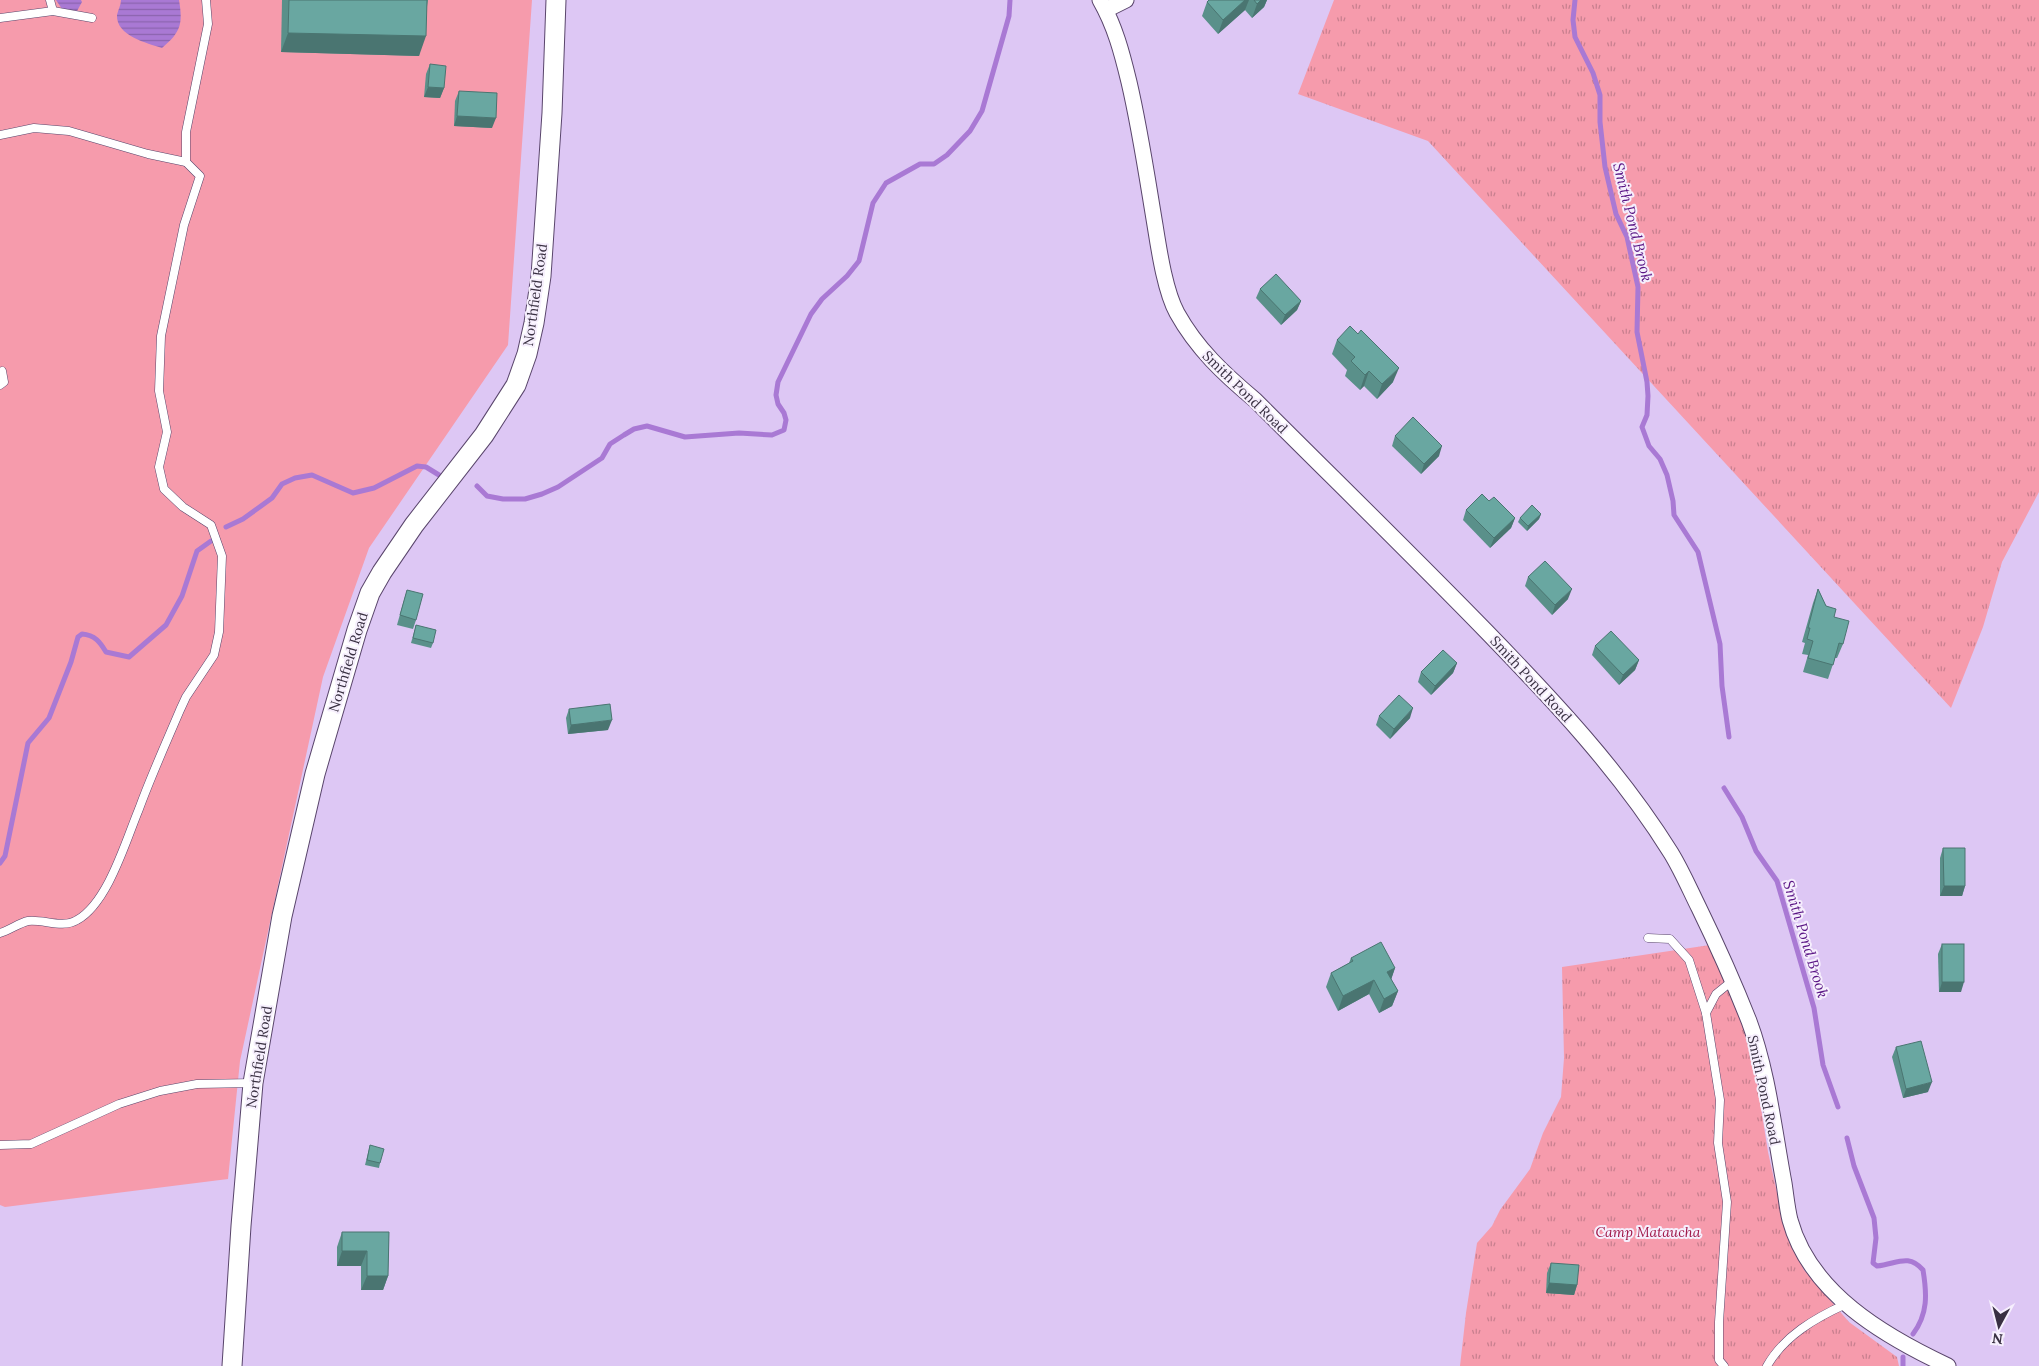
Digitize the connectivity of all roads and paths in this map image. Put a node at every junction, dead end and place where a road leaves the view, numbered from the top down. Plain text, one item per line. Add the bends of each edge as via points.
1 (50, 0) edge
2 (206, 0) edge
3 (556, 0) edge
4 (1126, 0) edge
5 (1103, 5) edge
6 (53, 11) junction
7 (0, 18) edge
8 (92, 18) dead end
9 (0, 135) edge
10 (186, 162) junction
11 (0, 372) edge
12 (0, 384) edge
13 (0, 933) edge
14 (1648, 938) dead end
15 (1732, 982) junction
16 (1706, 1013) junction
17 (253, 1083) junction
18 (0, 1145) edge
19 (1846, 1304) junction
20 (232, 1366) edge
21 (1724, 1366) edge
22 (1767, 1366) edge
23 (1948, 1366) edge

1 - 6 lane
2 - 10 lane via 208,24 186,132
3 - 17 street, Northfield Road via 552,113 540,276 527,354 516,384 484,435 414,525 370,593 315,774 282,916
4 - 5 street
5 - 15 street, Smith Pond Road via 1117,35 1138,121 1158,247 1176,312 1201,350 1221,372 1255,400 1457,601 1575,725 1633,796 1672,855
6 - 7 lane
6 - 8 lane
9 - 10 lane via 34,128 69,131
10 - 13 lane via 200,176 184,225 161,336 159,391 167,432 159,467 164,489 183,507 211,525 222,556 219,632 214,655 186,697 116,868 94,904 76,921 62,924 28,922
11 - 12 lane via 4,382
14 - 16 lane via 1670,939 1689,960
15 - 16 lane via 1716,994
15 - 19 street, Smith Pond Road via 1759,1055 1791,1223 1816,1271
16 - 21 lane via 1720,1100 1718,1143 1727,1202 1719,1322 1719,1360
17 - 18 lane via 197,1084 160,1091 119,1104 31,1144
17 - 20 street, Northfield Road
19 - 22 lane via 1815,1318 1775,1352
19 - 23 street, Smith Pond Road via 1888,1334

